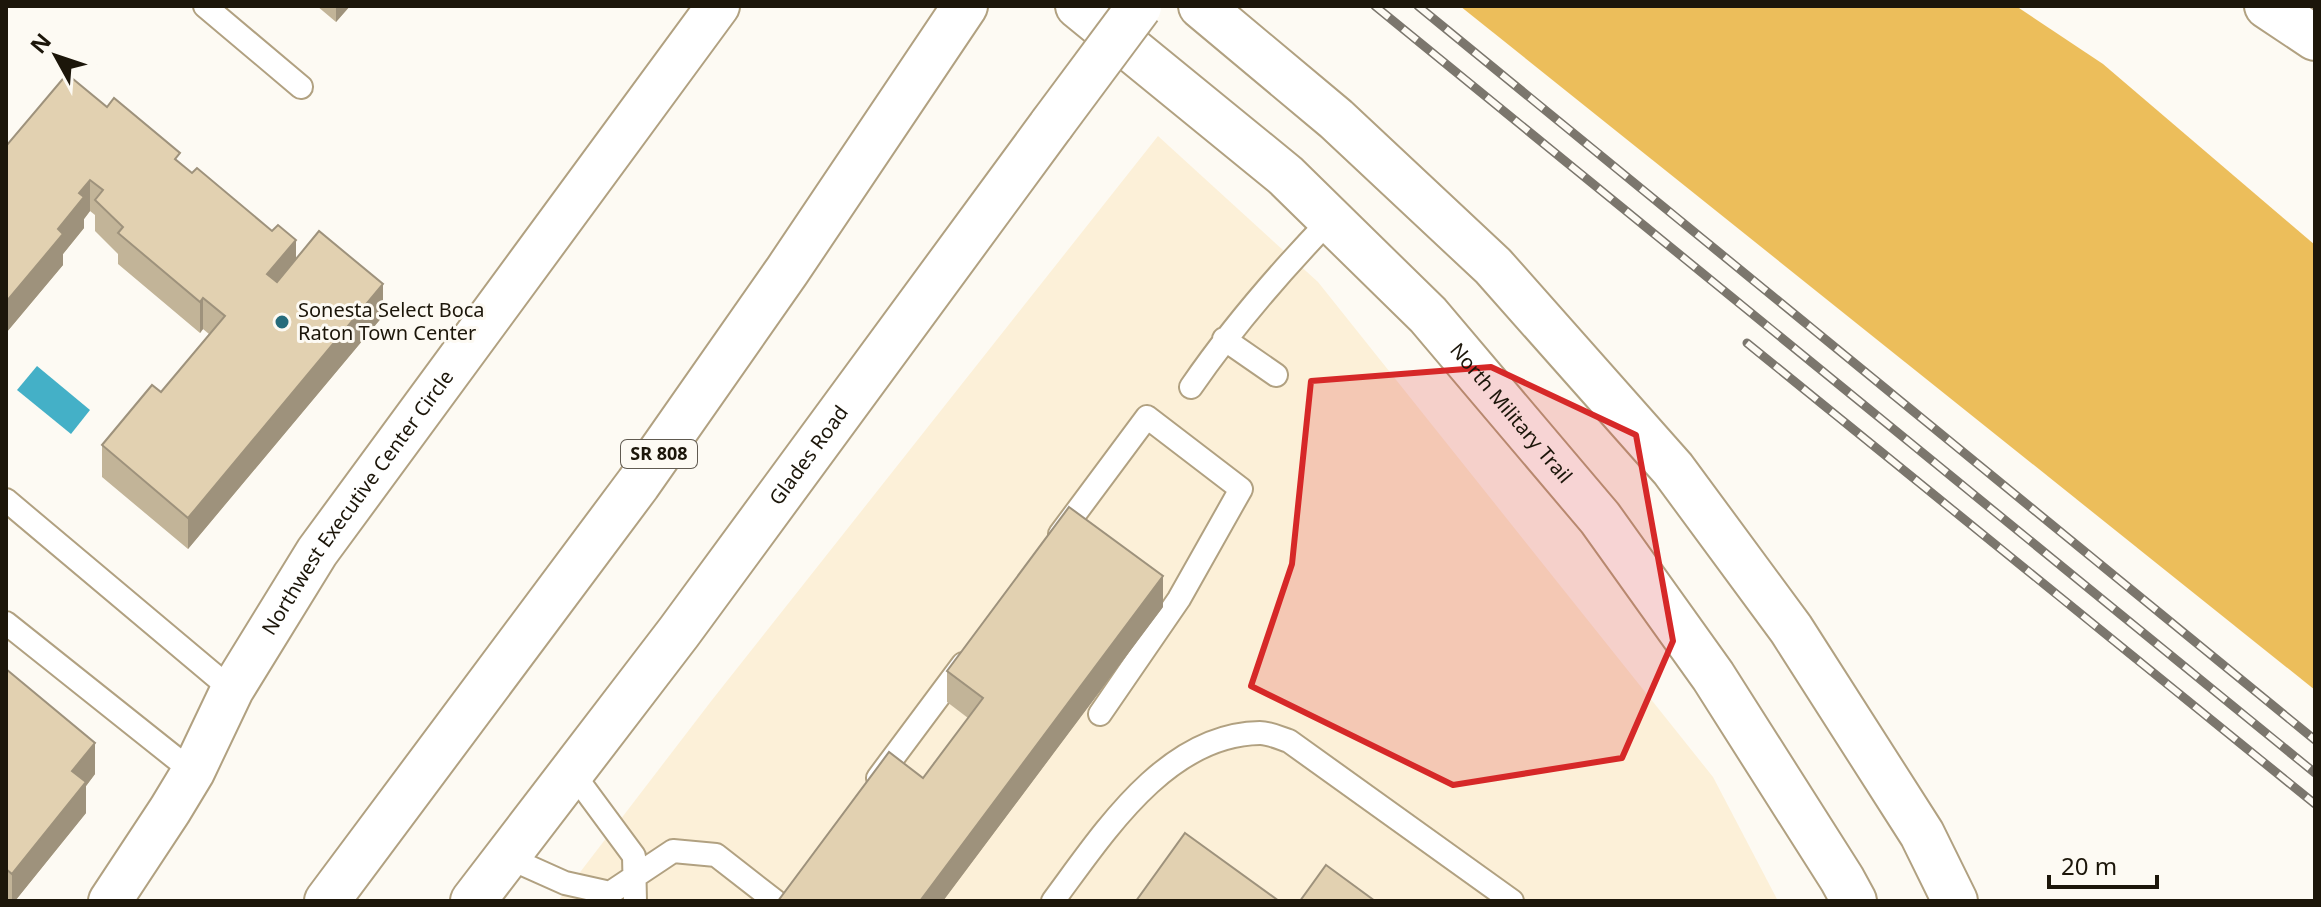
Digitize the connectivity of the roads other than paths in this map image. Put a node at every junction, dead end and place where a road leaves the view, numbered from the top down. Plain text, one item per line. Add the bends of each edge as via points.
1 (205, 6) edge
2 (718, 6) edge
3 (1078, 6) edge
4 (1139, 6) edge
5 (1201, 6) edge
6 (2267, 6) edge
7 (954, 22) edge
8 (2315, 38) edge
9 (301, 87) dead end
10 (1330, 220) junction
11 (1224, 339) junction
12 (1276, 375) dead end
13 (1191, 387) dead end
14 (6, 500) edge
15 (1043, 557) edge
16 (6, 623) edge
17 (976, 646) edge
18 (232, 690) junction
19 (1100, 714) dead end
20 (193, 772) junction
21 (572, 772) junction
22 (863, 799) edge
23 (507, 857) junction
24 (634, 866) junction
25 (110, 901) edge
26 (327, 901) edge
27 (473, 901) edge
28 (635, 901) edge
29 (775, 901) edge
30 (1053, 901) edge
31 (1512, 901) edge
32 (1854, 901) edge
33 (1955, 901) edge

1 - 9 lane
2 - 18 street, Northwest Executive Center Circle via 355,498
3 - 10 main road, North Military Trail via 1285,175
4 - 21 main road, Glades Road, bridge
5 - 33 main road via 1336,119 1493,266 1673,469 1791,629 1922,834
6 - 8 main road
7 - 26 main road, SR 808 via 638,484
10 - 11 lane
10 - 32 main road, North Military Trail via 1428,315 1600,518 1713,676
11 - 12 lane
11 - 13 lane
14 - 18 lane
15 - 19 lane via 1147,417 1241,489 1179,599
16 - 20 lane
17 - 22 lane
18 - 20 street, Northwest Executive Center Circle
20 - 25 street, Northwest Executive Center Circle
21 - 23 main road, Glades Road
21 - 24 lane
23 - 24 lane via 565,883 610,893
23 - 27 main road, Glades Road
24 - 28 lane
24 - 29 lane via 673,851 716,855
30 - 31 lane via 1128,802 1162,772 1227,737 1263,733 1289,741

